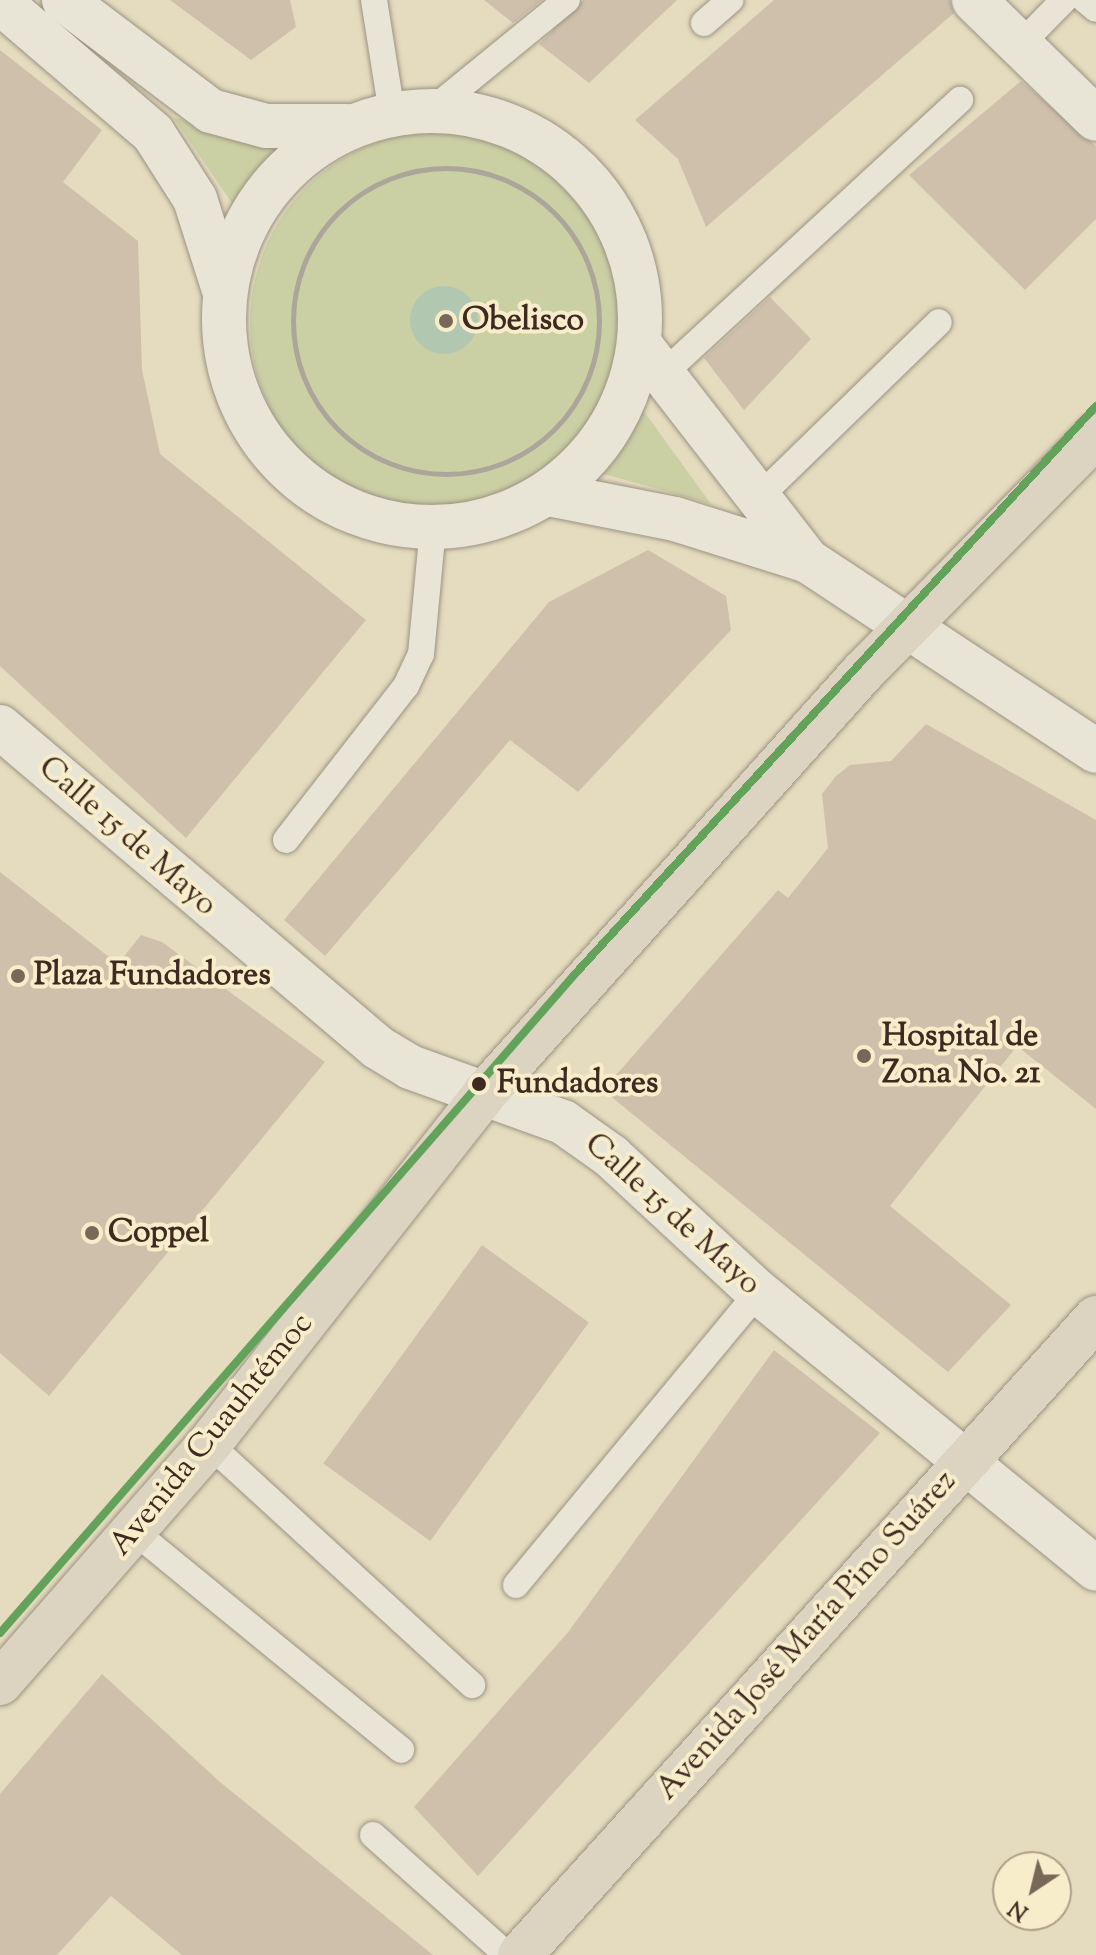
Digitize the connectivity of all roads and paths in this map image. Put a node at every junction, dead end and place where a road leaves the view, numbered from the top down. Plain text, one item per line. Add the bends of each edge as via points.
1 (64, 0) edge
2 (374, 0) edge
3 (567, 0) edge
4 (730, 0) edge
5 (974, 0) edge
6 (1064, 0) edge
7 (1085, 0) edge
8 (0, 2) edge
9 (1096, 9) edge
10 (704, 23) dead end
11 (1021, 44) junction
12 (960, 100) dead end
13 (412, 112) junction
14 (1096, 119) edge
15 (350, 126) junction
16 (592, 271) joint
17 (224, 290) junction
18 (939, 322) dead end
19 (653, 359) junction
20 (1096, 436) edge
21 (548, 494) junction
22 (758, 498) junction
23 (433, 528) junction
24 (808, 561) junction
25 (905, 627) junction
26 (0, 727) edge
27 (1091, 739) edge
28 (286, 840) dead end
29 (484, 1094) junction
30 (758, 1292) junction
31 (1096, 1318) edge
32 (209, 1444) junction
33 (965, 1461) junction
34 (135, 1532) junction
35 (1096, 1569) edge
36 (516, 1585) dead end
37 (0, 1683) edge
38 (472, 1685) dead end
39 (401, 1750) dead end
40 (373, 1835) dead end
41 (507, 1955) edge
42 (520, 1955) edge

1 - 15 street via 211,111 266,126
2 - 13 lane
3 - 13 lane
4 - 10 lane
5 - 11 street
6 - 11 lane
7 - 9 lane
8 - 17 street via 153,133 195,199
11 - 14 street
12 - 19 lane
13 - 15 street
13 - 19 street via 524,131 568,160 604,200 629,246
15 - 17 street via 303,154 265,192 239,239
16 - 16 path via 601,319 584,389 539,446 496,468 447,476 399,468 355,446 318,408 296,359 292,306 306,255 337,211 380,181 432,167 485,172 534,194 569,228
17 - 23 street via 224,341 236,391 259,436 293,474 334,503 382,522
18 - 22 lane
19 - 21 street via 592,456
19 - 22 street
20 - 25 highway, Avenida Cuauhtémoc
21 - 23 street via 493,520
21 - 24 street via 675,519
22 - 24 street
23 - 28 lane via 429,625 416,665
24 - 25 street
25 - 27 street
25 - 29 highway, Avenida Cuauhtémoc
26 - 29 street, Calle 15 de Mayo via 338,1018 410,1067
29 - 30 street, Calle 15 de Mayo via 583,1135
29 - 32 highway, Avenida Cuauhtémoc
30 - 33 street, Calle 15 de Mayo
30 - 36 lane
31 - 33 highway, Avenida José María Pino Suárez
32 - 34 highway, Avenida Cuauhtémoc
32 - 38 lane
33 - 35 street, Calle 15 de Mayo
33 - 42 highway, Avenida José María Pino Suárez
34 - 37 highway, Avenida Cuauhtémoc
34 - 39 lane
40 - 41 lane

